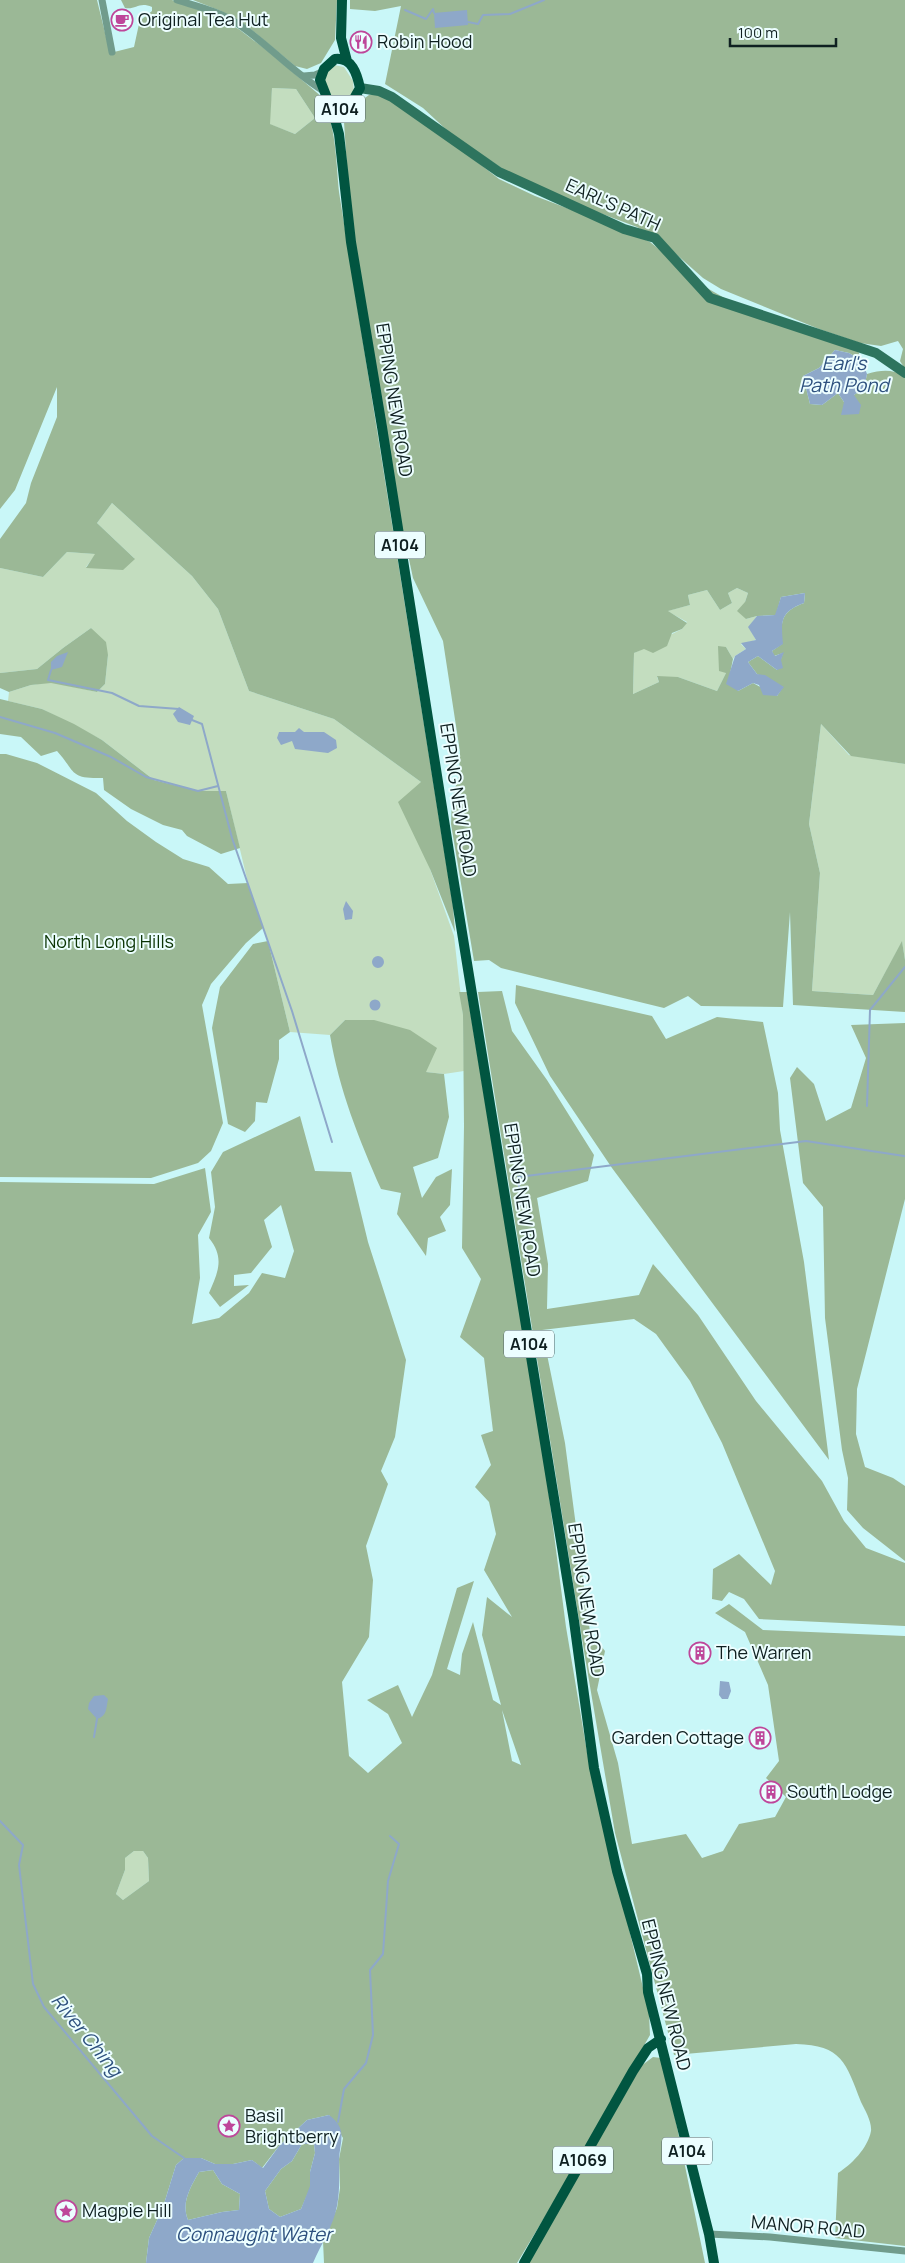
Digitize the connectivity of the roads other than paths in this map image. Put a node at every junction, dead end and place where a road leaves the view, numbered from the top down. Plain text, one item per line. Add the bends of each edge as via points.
1 (102, 0) edge
2 (177, 0) edge
3 (342, 0) edge
4 (341, 38) junction
5 (112, 52) dead end
6 (347, 61) junction
7 (330, 62) junction
8 (322, 72) junction
9 (304, 76) junction
10 (360, 88) junction
11 (322, 90) junction
12 (331, 104) junction
13 (346, 107) junction
14 (339, 134) junction
15 (905, 373) edge
16 (661, 2039) junction
17 (709, 2234) junction
18 (905, 2251) edge
19 (524, 2263) edge
20 (714, 2263) edge

1 - 5 street
2 - 9 street via 234,21
3 - 4 main road, A104
4 - 6 main road, A104
4 - 7 main road, A104
6 - 7 main road
6 - 10 main road, A104
7 - 8 main road, A104
8 - 9 street
8 - 11 main road, A104
9 - 11 street
10 - 13 main road, A104
10 - 15 street, EARL'S PATH via 392,97 499,172 624,229 655,238 710,298 876,353
11 - 12 main road, A104
12 - 13 main road, A104 via 338,109
12 - 14 main road, EPPING NEW ROAD / A104
13 - 14 main road, EPPING NEW ROAD / A104
14 - 16 main road, EPPING NEW ROAD / A104 via 350,242 574,1621 594,1768
16 - 17 main road, EPPING NEW ROAD / A104
16 - 19 main road, A1069 via 648,2048 633,2071
17 - 18 street, MANOR ROAD
17 - 20 main road, EPPING NEW ROAD / A104

